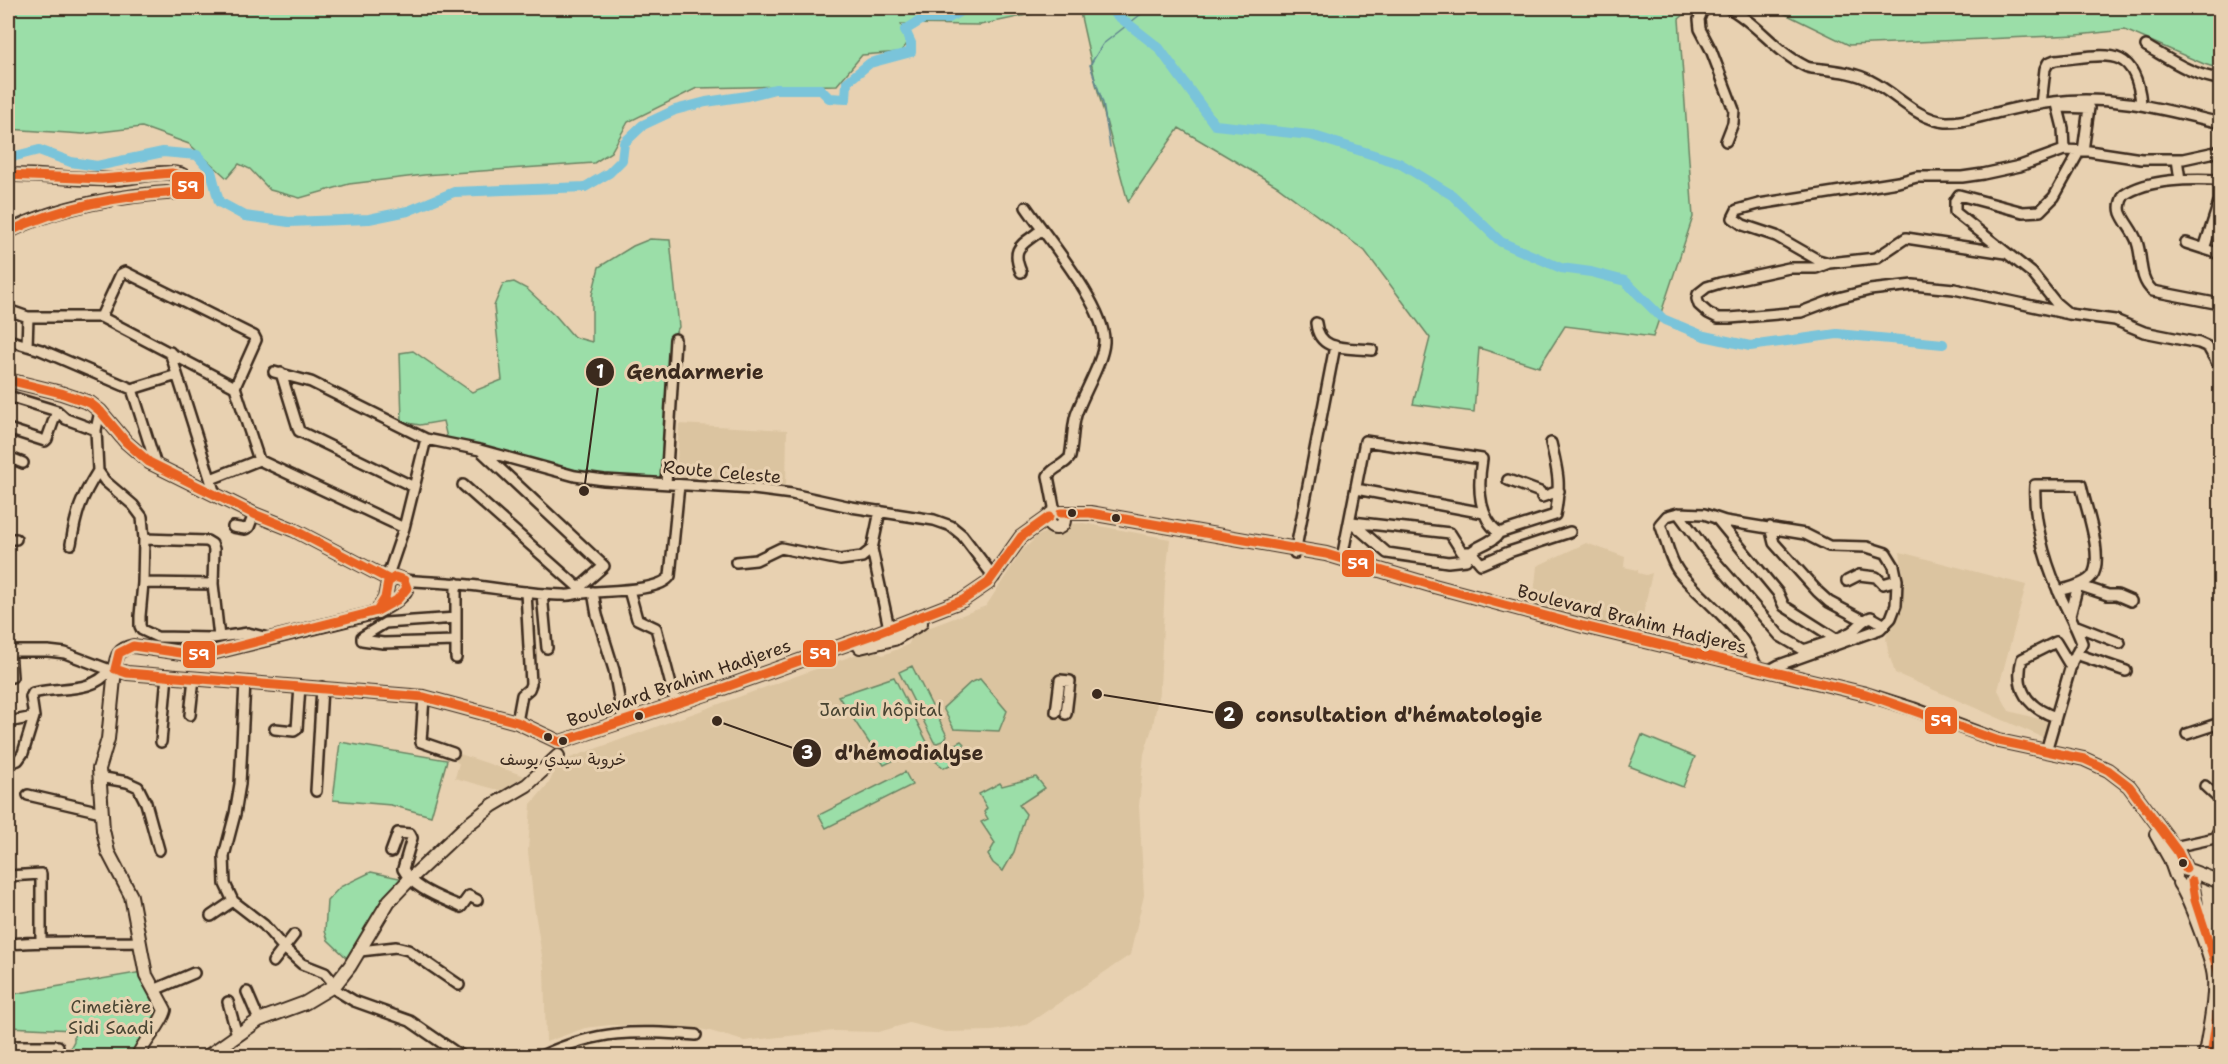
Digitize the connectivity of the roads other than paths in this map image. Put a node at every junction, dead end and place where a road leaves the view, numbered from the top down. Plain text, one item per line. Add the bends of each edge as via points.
1 (1707, 8) edge
2 (1729, 8) edge
3 (2146, 46) dead end
4 (2220, 79) edge
5 (2041, 104) junction
6 (2057, 104) junction
7 (2090, 104) junction
8 (2141, 104) junction
9 (2220, 123) edge
10 (1726, 141) dead end
11 (2064, 150) junction
12 (2082, 151) junction
13 (2220, 151) edge
14 (2177, 159) junction
15 (8, 175) edge
16 (2180, 180) junction
17 (2220, 180) edge
18 (2220, 200) edge
19 (1026, 207) dead end
20 (1041, 230) junction
21 (8, 232) edge
22 (2186, 243) dead end
23 (2204, 249) junction
24 (2006, 253) junction
25 (2220, 254) edge
26 (1829, 263) junction
27 (1021, 272) dead end
28 (2220, 304) edge
29 (8, 310) edge
30 (2069, 314) junction
31 (28, 317) junction
32 (101, 317) junction
33 (1316, 324) dead end
34 (675, 339) dead end
35 (8, 340) edge
36 (27, 346) junction
37 (1335, 346) junction
38 (1372, 350) dead end
39 (170, 351) junction
40 (2220, 368) edge
41 (177, 375) junction
42 (8, 380) edge
43 (234, 387) junction
44 (132, 389) junction
45 (8, 396) edge
46 (57, 411) junction
47 (100, 411) junction
48 (8, 429) edge
49 (96, 430) junction
50 (426, 439) junction
51 (1551, 443) dead end
52 (480, 450) junction
53 (8, 457) edge
54 (259, 460) junction
55 (23, 463) dead end
56 (156, 465) junction
57 (98, 471) junction
58 (211, 479) junction
59 (1508, 480) dead end
60 (666, 484) junction
61 (463, 485) dead end
62 (679, 485) junction
63 (414, 487) junction
64 (1356, 489) junction
65 (1560, 491) junction
66 (215, 494) junction
67 (880, 511) junction
68 (1484, 513) junction
69 (1678, 513) junction
70 (254, 514) junction
71 (1715, 517) junction
72 (1056, 518) junction
73 (1350, 521) junction
74 (233, 527) dead end
75 (1770, 527) junction
76 (404, 528) junction
77 (1570, 532) dead end
78 (1499, 533) junction
79 (144, 539) junction
80 (71, 544) dead end
81 (872, 549) junction
82 (1296, 551) junction
83 (1471, 552) junction
84 (1342, 558) junction
85 (736, 562) dead end
86 (994, 577) junction
87 (1897, 580) junction
88 (1847, 581) dead end
89 (143, 583) junction
90 (456, 583) junction
91 (213, 584) junction
92 (2078, 585) junction
93 (395, 586) junction
94 (629, 590) junction
95 (580, 591) junction
96 (2058, 591) junction
97 (526, 592) junction
98 (593, 592) junction
99 (542, 594) junction
100 (2131, 601) dead end
101 (456, 618) junction
102 (1863, 620) junction
103 (2072, 621) junction
104 (1885, 625) junction
105 (889, 633) junction
106 (219, 637) junction
107 (268, 638) junction
108 (1836, 639) junction
109 (456, 641) junction
110 (2120, 643) dead end
111 (547, 648) dead end
112 (9, 650) edge
113 (2076, 654) junction
114 (456, 658) dead end
115 (2071, 667) junction
116 (113, 669) junction
117 (1763, 669) junction
118 (2126, 671) dead end
119 (167, 675) junction
120 (12, 677) dead end
121 (194, 678) junction
122 (245, 682) junction
123 (300, 686) junction
124 (322, 687) junction
125 (424, 697) junction
126 (676, 704) junction
127 (1056, 712) dead end
128 (1066, 714) dead end
129 (190, 715) dead end
130 (34, 717) junction
131 (2056, 717) junction
132 (8, 722) edge
133 (517, 722) junction
134 (623, 722) junction
135 (2217, 724) dead end
136 (275, 729) dead end
137 (2187, 734) dead end
138 (162, 742) dead end
139 (557, 747) junction
140 (2046, 751) junction
141 (453, 753) dead end
142 (8, 764) edge
143 (99, 777) junction
144 (2205, 786) dead end
145 (316, 791) dead end
146 (28, 795) dead end
147 (2220, 800) edge
148 (101, 812) junction
149 (2220, 828) edge
150 (2160, 833) junction
151 (2174, 847) junction
152 (159, 850) dead end
153 (392, 852) dead end
154 (8, 876) edge
155 (2186, 877) junction
156 (410, 879) junction
157 (2219, 881) edge
158 (477, 900) dead end
159 (233, 901) junction
160 (211, 916) dead end
161 (294, 935) dead end
162 (41, 941) junction
163 (139, 942) junction
164 (8, 944) edge
165 (283, 947) junction
166 (360, 951) junction
167 (273, 962) dead end
168 (194, 973) dead end
169 (2220, 977) edge
170 (459, 985) dead end
171 (333, 986) junction
172 (154, 990) junction
173 (247, 992) dead end
174 (2220, 994) edge
175 (228, 1002) dead end
176 (259, 1020) junction
177 (237, 1035) junction
178 (696, 1035) dead end
179 (8, 1046) edge
180 (58, 1046) dead end
181 (138, 1056) edge
182 (208, 1056) edge
183 (370, 1056) edge
184 (391, 1056) edge
185 (460, 1056) edge
186 (541, 1056) edge
187 (2205, 1056) edge
188 (2211, 1056) edge

1 - 10 street via 1699,19 1700,29 1734,110
2 - 5 street via 1746,17 1806,68 1860,75 1932,119 1963,121
3 - 4 street via 2189,70
5 - 6 street
5 - 8 street via 2048,63 2102,56 2122,59 2131,65 2139,82
6 - 7 street
6 - 11 street
7 - 8 street
7 - 12 street
8 - 9 street
11 - 12 street
11 - 26 street via 1983,174 1917,177 1737,210 1733,218 1743,225 1776,236
12 - 14 street via 2141,159
12 - 24 street via 2054,197 2040,211 2023,212 1959,195 1954,201 1954,212
13 - 14 street
14 - 16 street
15 - 21 main road via 98,179 180,174 189,184 179,192 124,196 26,223
16 - 17 street
16 - 28 street via 2131,190 2121,200 2121,214 2137,241 2140,267 2153,291
18 - 23 street
19 - 20 street
20 - 27 street via 1017,250 1015,258
20 - 72 street via 1095,307 1104,334 1103,347 1077,415 1070,457 1048,476
22 - 23 street
23 - 25 street
24 - 26 street via 1906,238 1876,258
24 - 30 street via 2032,273
26 - 30 street via 1720,283 1707,287 1697,300 1708,313 1730,318 1801,312 1870,290 1913,285 1954,289
29 - 31 street
30 - 40 street via 2115,320 2144,332 2199,343 2208,347
31 - 32 street
31 - 36 street
32 - 39 street
32 - 43 street via 121,274 126,272 254,336 256,340
33 - 37 street via 1320,339
34 - 60 street
35 - 36 street
36 - 44 street
37 - 38 street
37 - 82 street
39 - 41 street
39 - 43 street
41 - 44 street
41 - 58 street
42 - 47 main road via 61,393 90,403
43 - 54 street
44 - 56 street
45 - 46 street
46 - 48 street via 45,441
46 - 49 street via 66,419
47 - 49 street
47 - 56 main road via 126,442
49 - 57 street
50 - 52 street, Route Celeste
50 - 63 street
50 - 63 street, Route Celeste via 311,382 277,373 299,431
51 - 65 street
52 - 60 street, Route Celeste via 575,476
52 - 95 street via 604,566
53 - 55 street
54 - 58 street
54 - 76 street
56 - 66 main road
57 - 79 street via 138,510
57 - 80 street via 83,494
58 - 66 street
59 - 65 street via 1540,492 1542,497
60 - 62 street, Route Celeste
61 - 95 street
62 - 67 street, Route Celeste via 792,494
62 - 94 street via 670,576 661,584
63 - 76 street
64 - 68 street
64 - 68 street via 1365,441 1482,459 1478,479
64 - 73 street
65 - 78 street via 1555,515
66 - 70 main road
67 - 81 street
67 - 86 street, Route Celeste via 951,526
68 - 78 street
69 - 71 street
69 - 108 street via 1780,636 1804,650
69 - 117 street via 1667,516 1660,524 1677,569 1725,618
70 - 74 street via 249,527
70 - 93 main road via 294,530
71 - 75 street
71 - 108 street via 1778,593 1784,606
72 - 82 main road, Boulevard Brahim Hadjeres via 1090,513
72 - 86 main road, Boulevard Brahim Hadjeres via 1022,537
72 - 105 main road via 1031,535 1003,575 970,603
73 - 83 street via 1450,533 1462,552
73 - 83 street via 1387,553 1448,562 1466,560
73 - 84 street
75 - 87 street via 1805,534 1829,546 1867,547 1886,553
75 - 102 street via 1774,543 1828,602
76 - 93 street
77 - 83 street via 1481,564
78 - 83 street
79 - 89 street
79 - 91 street via 210,542 214,549
81 - 85 street via 862,557 840,560 781,548 756,560
81 - 105 street
82 - 84 main road, Boulevard Brahim Hadjeres
82 - 117 main road via 1582,632
84 - 117 main road, Boulevard Brahim Hadjeres via 1583,626
86 - 105 main road, Boulevard Brahim Hadjeres via 963,600
87 - 88 street via 1883,584 1876,577 1859,575
87 - 104 street via 1896,605
89 - 91 street
89 - 106 street via 140,626 147,634
90 - 93 street
90 - 97 street
90 - 101 street
91 - 106 street
92 - 96 street
92 - 96 street via 2092,577 2096,552 2081,485 2035,485 2039,530
92 - 100 street
92 - 103 street
93 - 107 main road via 391,605 377,612
94 - 98 street
94 - 126 street via 638,619 656,628
95 - 98 street
95 - 99 street via 567,596
96 - 103 street
97 - 99 street
97 - 133 street via 531,684 522,695
98 - 134 street
99 - 111 street
101 - 109 street
101 - 109 street via 385,623 362,637 383,643
102 - 104 street via 1871,617
102 - 108 street via 1851,633
103 - 110 street
103 - 113 street via 2082,643
104 - 117 street
105 - 126 main road, Boulevard Brahim Hadjeres
105 - 139 main road, Boulevard Brahim Hadjeres via 864,645
106 - 107 street via 248,633
107 - 116 main road via 231,650 195,655 133,646 119,652
109 - 114 street
112 - 116 street via 65,653
112 - 120 street
113 - 115 street
113 - 118 street
115 - 131 street
115 - 131 street via 2056,642 2022,659 2020,687 2040,712
116 - 119 main road
116 - 130 street via 87,686 33,693
116 - 143 main road via 108,739
117 - 140 main road, Boulevard Brahim Hadjeres via 1866,694 1984,736
117 - 150 main road via 2001,747 2092,770 2123,791
119 - 121 main road
119 - 138 street
121 - 122 main road
121 - 129 street
122 - 123 main road
122 - 159 street via 240,784 224,856 225,884
123 - 124 main road
123 - 136 street via 297,729
124 - 125 main road
124 - 145 street
125 - 133 main road
125 - 141 street via 421,742
126 - 134 main road, Boulevard Brahim Hadjeres
127 - 128 street via 1060,680 1065,679 1070,681
130 - 132 street
130 - 142 street via 23,753
131 - 140 street
133 - 139 main road via 540,732
134 - 139 main road, Boulevard Brahim Hadjeres
135 - 137 street
139 - 156 main road via 527,785 466,826
140 - 150 main road, Boulevard Brahim Hadjeres via 2084,759 2118,776 2138,796
143 - 148 main road
143 - 152 street via 138,787
144 - 147 street
146 - 148 street
148 - 163 main road via 108,852 131,896
149 - 151 street via 2215,838
150 - 151 main road
150 - 155 main road via 2170,859
151 - 155 main road
153 - 156 street via 398,833 411,834 403,869
154 - 162 street via 42,876
155 - 157 main road
155 - 169 main road
155 - 187 main road via 2188,900 2213,973
156 - 158 street via 461,907 470,896
156 - 166 main road via 389,901
159 - 160 street
159 - 165 street via 264,925
161 - 165 street
162 - 163 street
162 - 164 street
163 - 172 main road via 146,975
165 - 167 street
165 - 171 street via 302,964 325,973
166 - 170 street via 408,950
166 - 171 main road
168 - 172 street
171 - 176 main road via 305,1003
171 - 185 street via 368,1007 410,1021
172 - 181 main road via 165,1010
173 - 176 street
174 - 188 main road
175 - 177 street
176 - 177 main road
177 - 182 main road
178 - 186 street via 609,1033
179 - 180 street
183 - 184 street

